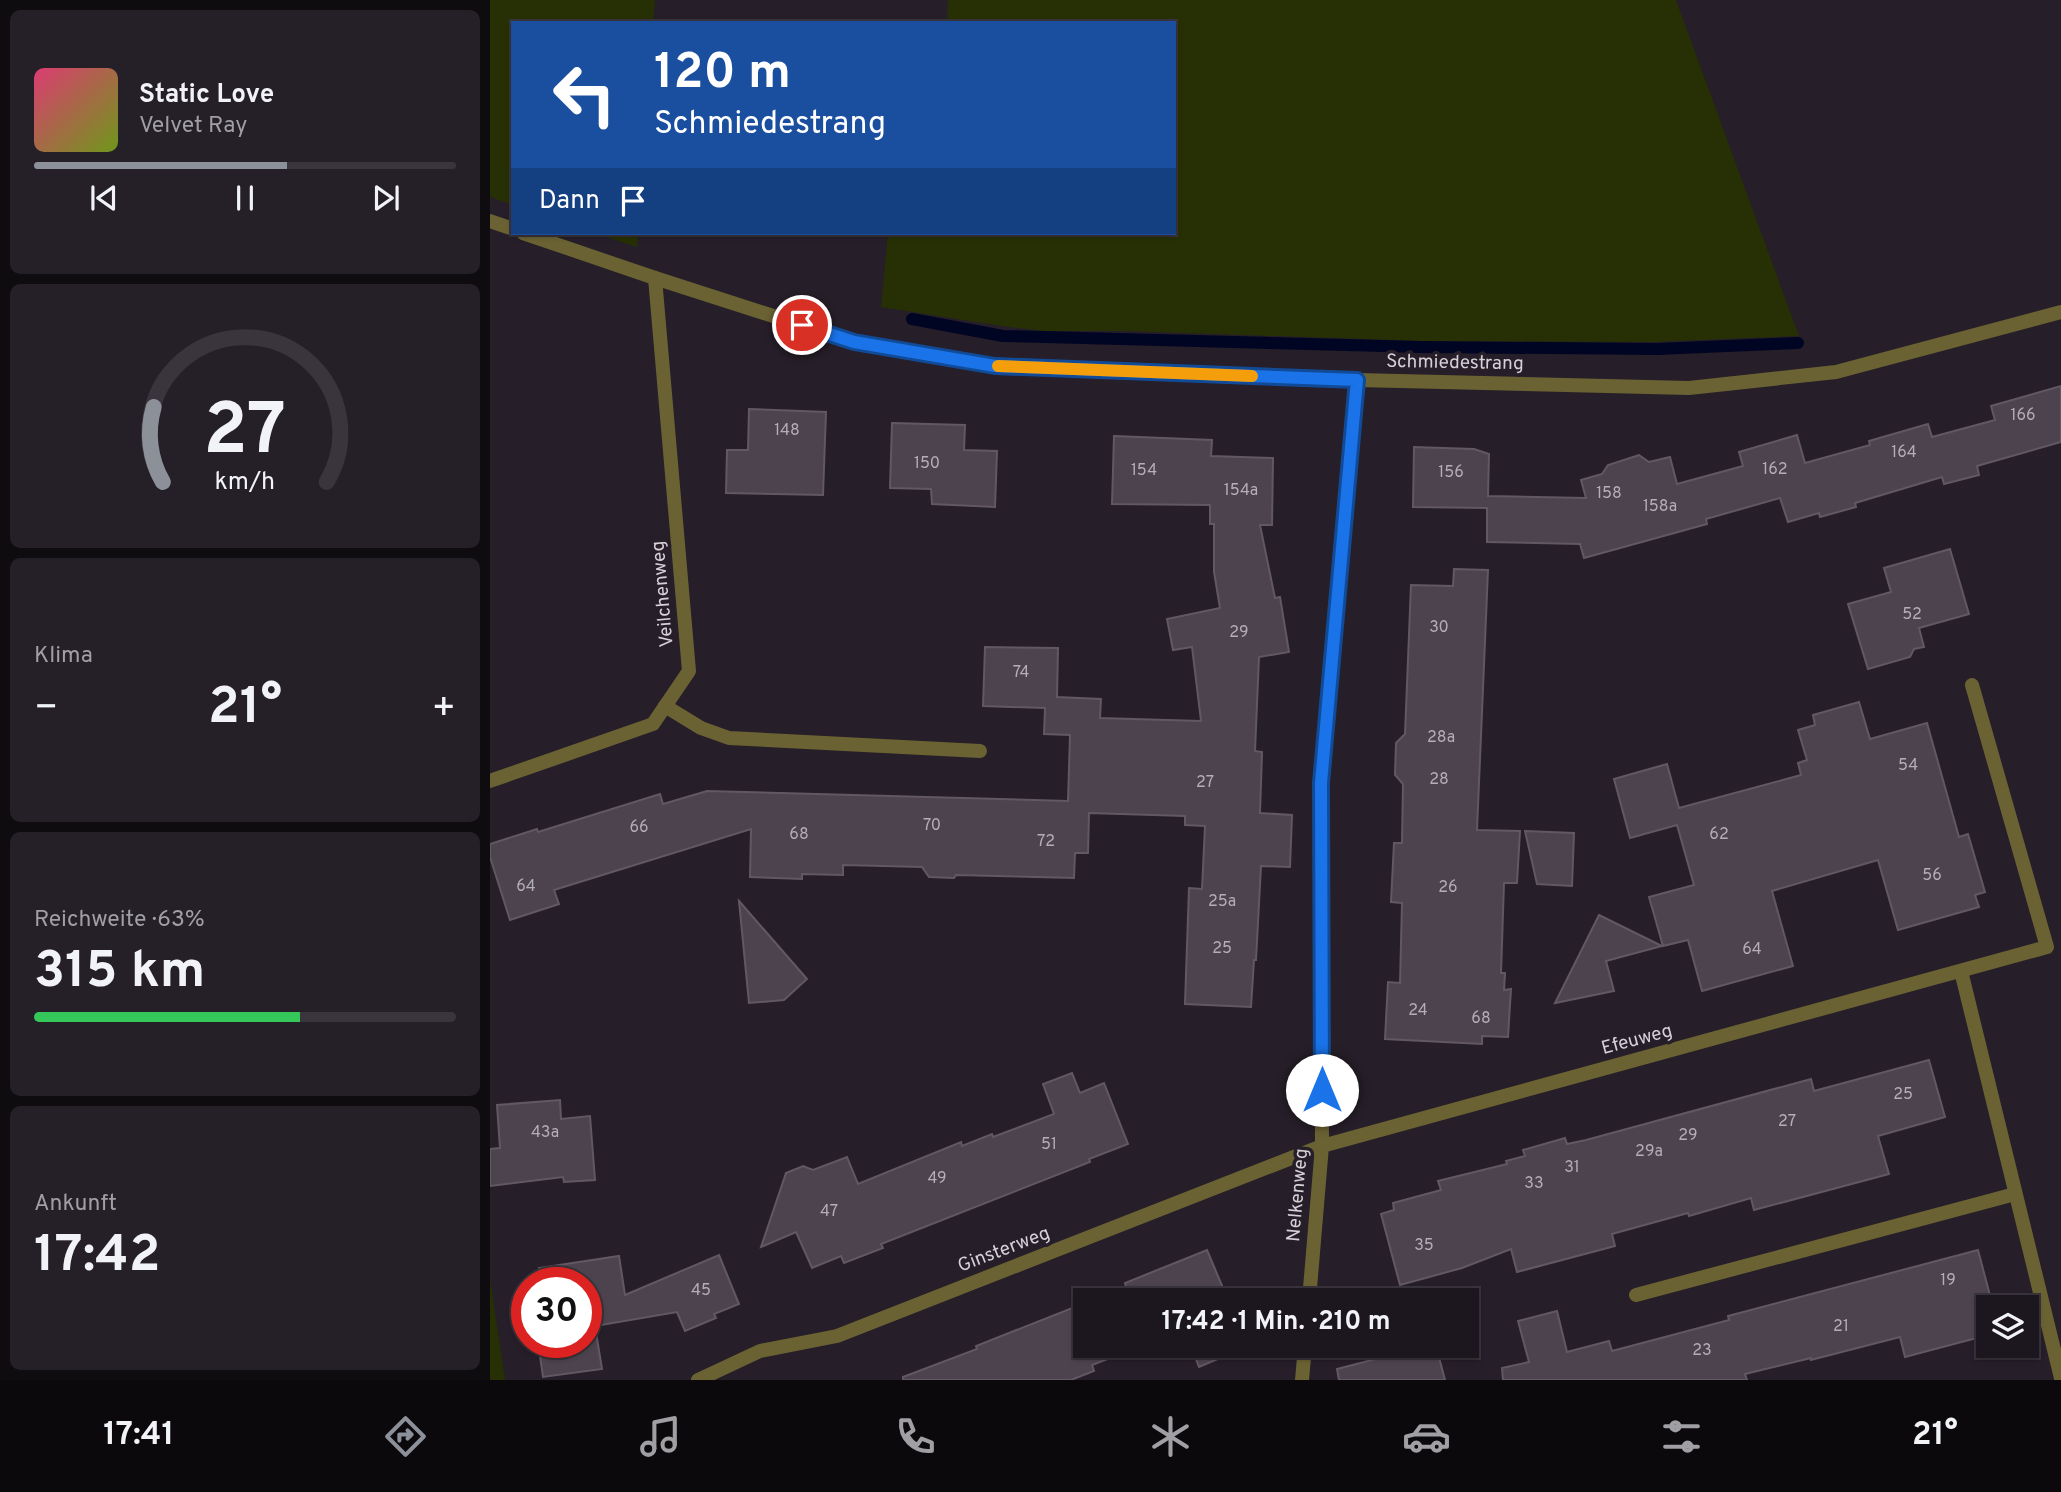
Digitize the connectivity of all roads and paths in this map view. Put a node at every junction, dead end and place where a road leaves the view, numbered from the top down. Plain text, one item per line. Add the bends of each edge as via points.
1 (490, 221) edge
2 (511, 228) edge
3 (529, 235) edge
4 (655, 278) junction
5 (2061, 312) edge
6 (1357, 380) junction
7 (1972, 685) dead end
8 (665, 706) junction
9 (980, 751) dead end
10 (490, 781) edge
11 (1961, 971) junction
12 (1322, 1146) junction
13 (2015, 1194) junction
14 (1310, 1288) edge
15 (1636, 1294) dead end
16 (1304, 1358) edge
17 (2061, 1378) edge
18 (698, 1380) edge
19 (1302, 1380) edge

1 - 2 street
3 - 4 street, Schmiedestrang
4 - 6 street, Schmiedestrang via 854,342 995,366
4 - 8 street, Veilchenweg via 689,671
5 - 6 street, Schmiedestrang via 1836,372 1689,388
6 - 12 street, Nelkenweg via 1321,783
7 - 11 street, Efeuweg via 2047,947
8 - 9 street via 701,728 729,738
8 - 10 street, Veilchenweg via 653,724
11 - 12 street, Efeuweg
11 - 13 street
12 - 14 street, Nelkenweg
12 - 18 street, Ginsterweg via 837,1336 760,1351
13 - 15 street
13 - 17 street
16 - 19 street

